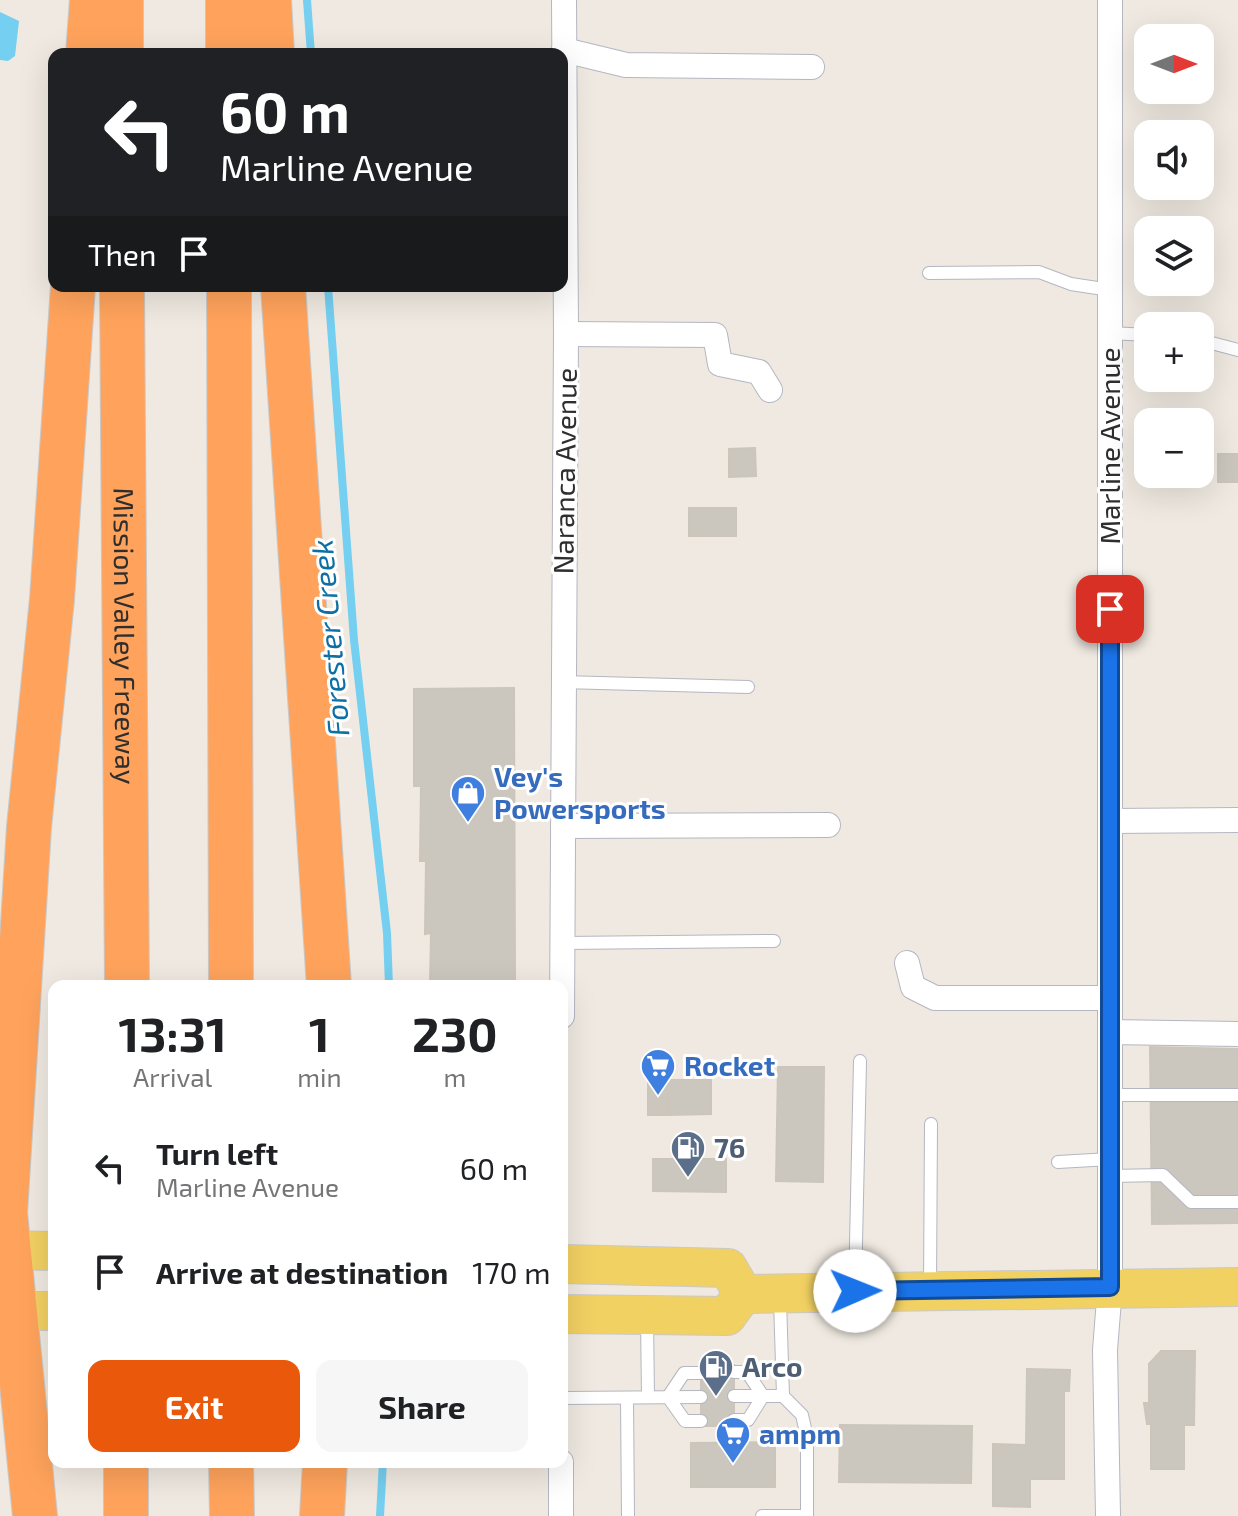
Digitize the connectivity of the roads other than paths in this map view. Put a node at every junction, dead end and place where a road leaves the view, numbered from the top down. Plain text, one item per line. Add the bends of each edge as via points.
1 (92, 0) edge
2 (121, 0) edge
3 (228, 0) edge
4 (269, 0) edge
5 (564, 0) edge
6 (1110, 0) edge
7 (88, 48) edge
8 (121, 48) edge
9 (228, 48) edge
10 (272, 48) edge
11 (564, 48) edge
12 (568, 51) edge
13 (812, 67) dead end
14 (929, 273) dead end
15 (1110, 290) junction
16 (73, 292) edge
17 (122, 292) edge
18 (229, 292) edge
19 (283, 292) edge
20 (566, 292) edge
21 (1110, 333) junction
22 (566, 334) junction
23 (1134, 334) edge
24 (1214, 344) edge
25 (1238, 350) edge
26 (770, 390) dead end
27 (562, 682) junction
28 (748, 687) dead end
29 (1238, 820) edge
30 (1110, 821) junction
31 (828, 825) dead end
32 (563, 826) junction
33 (774, 941) dead end
34 (563, 943) junction
35 (907, 963) dead end
36 (127, 980) edge
37 (231, 980) edge
38 (329, 980) edge
39 (562, 980) edge
40 (1110, 998) junction
41 (1110, 1032) junction
42 (1238, 1034) edge
43 (860, 1061) dead end
44 (1110, 1095) junction
45 (1238, 1095) edge
46 (931, 1124) dead end
47 (1058, 1162) dead end
48 (1110, 1167) junction
49 (1238, 1202) edge
50 (5, 1250) edge
51 (48, 1251) edge
52 (568, 1264) edge
53 (698, 1267) junction
54 (1110, 1287) junction
55 (1238, 1287) edge
56 (930, 1290) junction
57 (855, 1291) junction
58 (780, 1293) junction
59 (743, 1294) junction
60 (568, 1308) edge
61 (23, 1311) edge
62 (568, 1314) edge
63 (647, 1315) junction
64 (734, 1372) dead end
65 (701, 1373) dead end
66 (734, 1396) dead end
67 (763, 1396) junction
68 (783, 1396) junction
69 (648, 1397) junction
70 (668, 1397) junction
71 (701, 1397) dead end
72 (568, 1398) edge
73 (627, 1398) junction
74 (734, 1420) dead end
75 (701, 1421) dead end
76 (126, 1468) edge
77 (231, 1468) edge
78 (325, 1468) edge
79 (561, 1468) edge
80 (35, 1516) edge
81 (126, 1516) edge
82 (232, 1516) edge
83 (322, 1516) edge
84 (561, 1516) edge
85 (628, 1516) edge
86 (762, 1516) edge
87 (1108, 1516) edge

1 - 7 highway
2 - 8 highway
3 - 9 highway
4 - 10 highway
5 - 11 street, Naranca Avenue
6 - 15 street, Marline Avenue
12 - 13 street via 626,65
14 - 15 lane via 1039,272
15 - 21 street, Marline Avenue
16 - 50 highway via 52,599 29,827
17 - 36 highway, Mission Valley Freeway
18 - 37 highway
19 - 38 highway
20 - 22 street, Naranca Avenue
21 - 23 lane
21 - 30 street, Marline Avenue
22 - 26 street via 715,335 720,364 759,372
22 - 27 street, Naranca Avenue
24 - 25 lane
27 - 28 lane
27 - 32 street, Naranca Avenue
29 - 30 street
30 - 40 street, Marline Avenue
31 - 32 street
32 - 34 street, Naranca Avenue
33 - 34 lane
34 - 39 street, Naranca Avenue
35 - 40 street via 913,987 935,998
40 - 41 street, Marline Avenue
41 - 42 street
41 - 44 street, Marline Avenue
43 - 57 lane
44 - 45 lane
44 - 48 street, Marline Avenue
46 - 56 lane
47 - 48 lane
48 - 49 lane via 1163,1175 1191,1202
48 - 54 street, Marline Avenue
50 - 51 main road
50 - 61 highway
52 - 53 main road
53 - 59 main road via 728,1268
53 - 60 main road via 676,1284 585,1290
54 - 55 main road
54 - 56 main road
54 - 87 street, Marline Avenue via 1105,1350
56 - 57 main road
57 - 58 main road
58 - 59 main road
58 - 68 lane
59 - 63 main road via 727,1316
61 - 80 highway
62 - 63 main road
63 - 69 lane
64 - 67 lane via 747,1372
65 - 70 lane via 684,1373
66 - 67 lane
67 - 68 lane
67 - 74 lane via 748,1420
68 - 86 lane via 802,1415 807,1437 807,1516
69 - 70 lane
69 - 73 lane
70 - 71 lane
70 - 75 lane via 685,1421
72 - 73 lane
73 - 85 lane
76 - 81 highway
77 - 82 highway
78 - 83 highway
79 - 84 street

